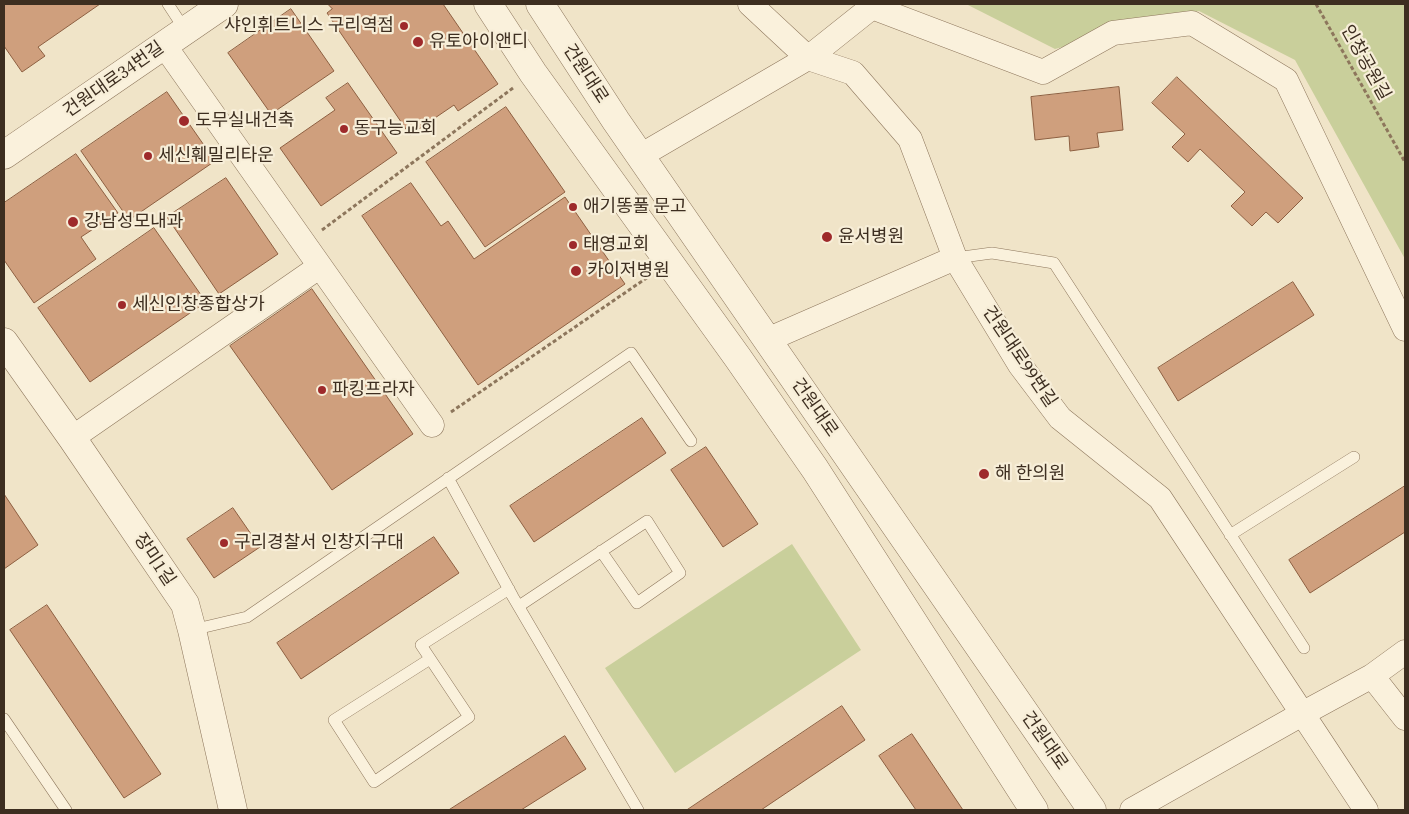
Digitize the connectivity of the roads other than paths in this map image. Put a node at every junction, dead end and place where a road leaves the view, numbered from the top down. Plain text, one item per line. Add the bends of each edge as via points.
1 (168, 4) edge
2 (224, 4) edge
3 (488, 4) edge
4 (540, 4) edge
5 (750, 4) edge
6 (175, 37) junction
7 (808, 58) junction
8 (4, 155) edge
9 (640, 156) junction
10 (955, 258) junction
11 (319, 266) junction
12 (1405, 330) edge
13 (767, 340) junction
14 (4, 342) edge
15 (432, 426) road end
16 (72, 438) junction
17 (691, 441) dead end
18 (1354, 457) dead end
19 (448, 478) junction
20 (1230, 535) junction
21 (601, 551) junction
22 (508, 588) junction
23 (519, 606) junction
24 (192, 630) junction
25 (1304, 648) dead end
26 (1405, 652) edge
27 (430, 659) junction
28 (1372, 676) junction
29 (1302, 714) junction
30 (1405, 718) edge
31 (4, 719) edge
32 (66, 810) edge
33 (233, 810) edge
34 (638, 810) edge
35 (1034, 810) edge
36 (1092, 810) edge
37 (1132, 810) edge
38 (1366, 810) edge

1 - 6 lane
2 - 6 street, 건원대로34번길
3 - 35 street, 건원대로 via 533,73 815,469
4 - 9 street, 건원대로
5 - 7 street, 건원대로99번길
6 - 8 street, 건원대로34번길
6 - 11 street
7 - 9 street
7 - 10 street, 건원대로99번길 via 853,72 910,139
7 - 12 street via 872,7 1043,72 1113,33 1192,23 1286,80
9 - 13 street, 건원대로
10 - 13 street
10 - 20 lane via 992,253 1054,263
10 - 29 street, 건원대로99번길 via 1020,365 1060,418 1160,498
11 - 15 street
11 - 16 street
13 - 36 street, 건원대로
14 - 16 street, 장미1길
16 - 24 street, 장미1길 via 185,604
17 - 19 lane via 631,353
18 - 20 lane
19 - 22 lane
19 - 24 lane via 247,617
20 - 25 lane
21 - 21 lane via 647,521 680,573 637,603
21 - 23 lane
22 - 23 lane
22 - 27 lane via 421,645
23 - 34 lane
24 - 33 street, 장미1길
26 - 28 street
27 - 27 lane via 469,717 374,782 334,720
28 - 29 street
28 - 30 street
29 - 37 street
29 - 38 street, 건원대로99번길
31 - 32 lane

